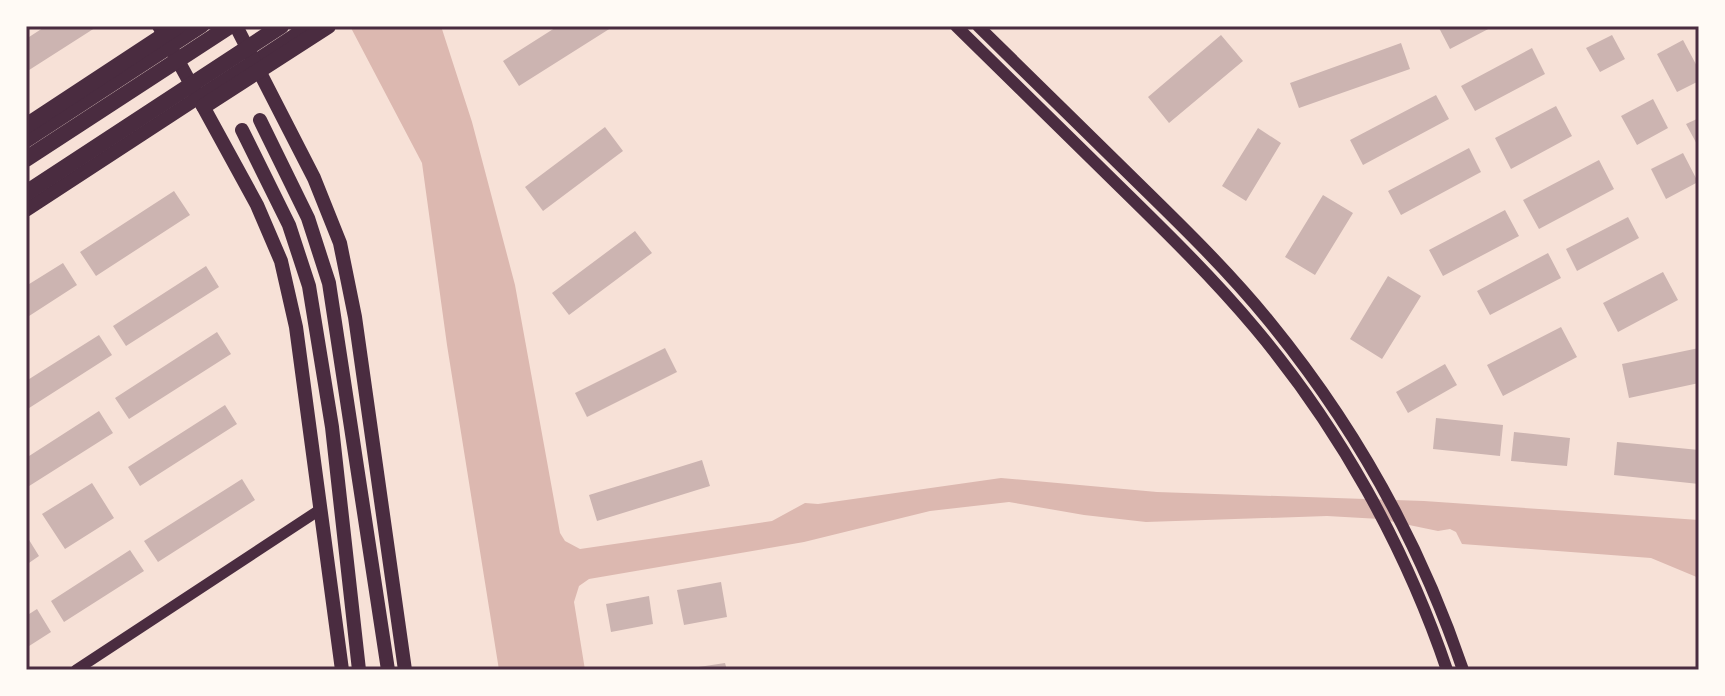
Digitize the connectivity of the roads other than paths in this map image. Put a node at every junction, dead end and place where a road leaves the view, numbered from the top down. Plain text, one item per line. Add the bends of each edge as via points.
1 (202, 26) edge
2 (233, 26) edge
3 (281, 26) edge
4 (307, 26) edge
5 (328, 26) edge
6 (956, 26) edge
7 (978, 26) edge
8 (168, 34) edge
9 (256, 66) junction
10 (202, 102) junction
11 (260, 120) dead end
12 (30, 124) edge
13 (242, 130) dead end
14 (26, 141) edge
15 (26, 159) edge
16 (26, 193) edge
17 (26, 210) edge
18 (321, 509) junction
19 (76, 670) edge
20 (342, 670) edge
21 (359, 670) edge
22 (388, 670) edge
23 (405, 670) edge
24 (1447, 670) edge
25 (1463, 670) edge

1 - 8 main road
2 - 9 main road
2 - 15 highway
3 - 16 highway
4 - 9 main road
5 - 9 highway
6 - 24 main road via 1226,293 1293,376 1372,498
7 - 25 main road via 1269,320 1387,494 1433,589
8 - 10 main road
8 - 12 highway
8 - 14 main road
9 - 10 highway
9 - 23 main road via 323,199 343,257
10 - 17 main road
10 - 18 main road via 281,261 296,327
11 - 22 main road via 308,218 329,283
13 - 21 main road via 289,225 309,286 332,427
18 - 19 street
18 - 20 main road

